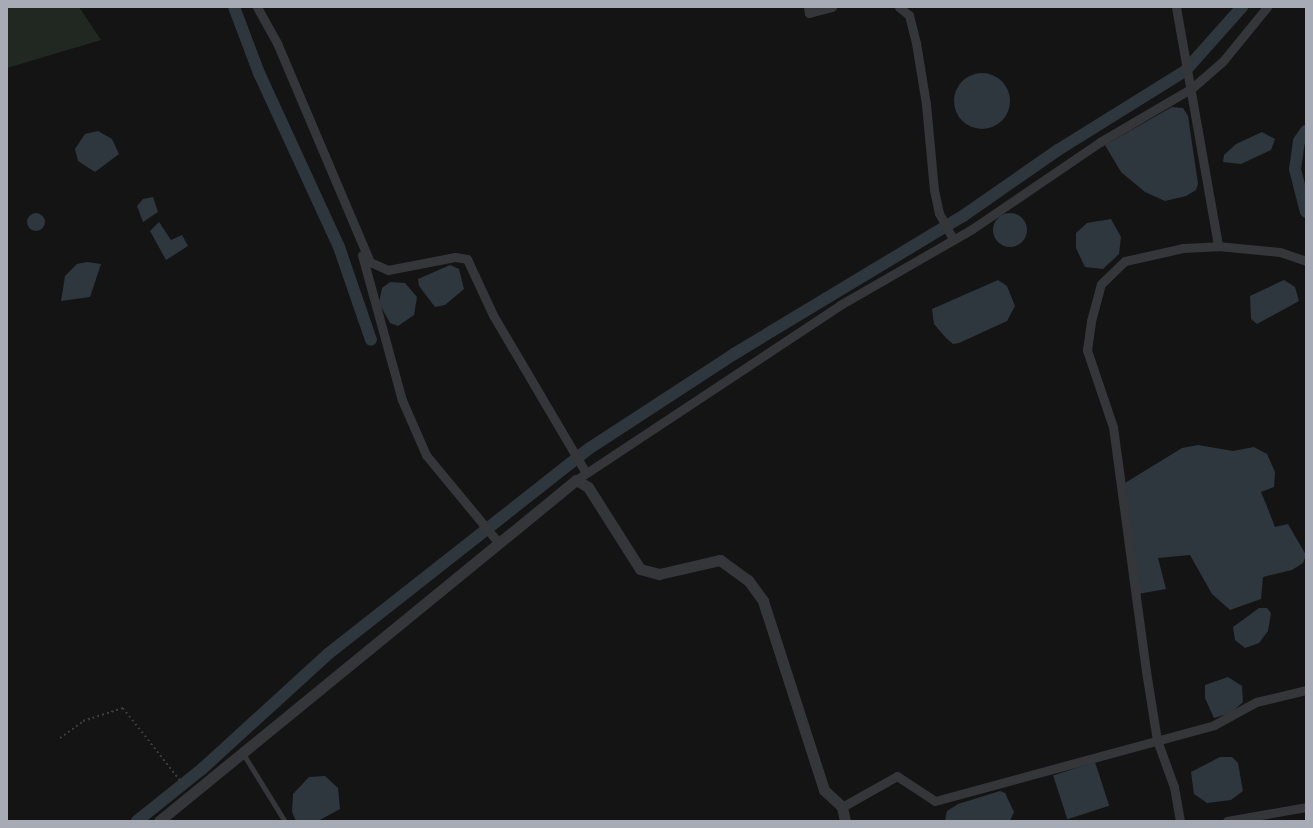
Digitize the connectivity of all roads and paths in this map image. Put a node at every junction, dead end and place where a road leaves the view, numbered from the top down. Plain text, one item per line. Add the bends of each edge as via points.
1 (257, 7) edge
2 (808, 7) edge
3 (832, 7) edge
4 (899, 7) edge
5 (1176, 7) edge
6 (1267, 7) edge
7 (908, 11) edge
8 (1191, 84) junction
9 (953, 239) junction
10 (358, 240) junction
11 (1218, 246) junction
12 (1306, 260) edge
13 (586, 473) junction
14 (576, 480) junction
15 (498, 542) junction
16 (1306, 690) edge
17 (60, 738) dead end
18 (1157, 740) junction
19 (242, 751) junction
20 (188, 790) dead end
21 (842, 807) junction
22 (1306, 807) edge
23 (159, 821) edge
24 (285, 821) edge
25 (845, 821) edge
26 (1180, 821) edge
27 (1227, 821) edge

1 - 10 street via 282,54
2 - 3 street via 809,13
4 - 7 street
5 - 8 street via 1183,54
6 - 8 street via 1223,61
7 - 9 street via 926,104 934,190 939,213
8 - 9 street
8 - 11 street
9 - 13 street via 840,305
10 - 13 street via 370,262 388,270 455,257 467,259 493,315 559,434
10 - 15 street via 402,400 426,454
11 - 12 street via 1280,252
11 - 18 street via 1183,248 1115,266 1101,284 1088,350 1113,427 1131,579
13 - 14 street
14 - 15 street
14 - 21 street via 588,487 640,569 659,574 720,560 748,580 763,601 824,790
15 - 19 street
16 - 18 street via 1256,702 1214,725
17 - 20 path via 83,721 123,708
18 - 21 street via 935,801 897,776
18 - 26 street via 1174,787
19 - 23 street
19 - 24 lane
21 - 25 street
22 - 27 street

